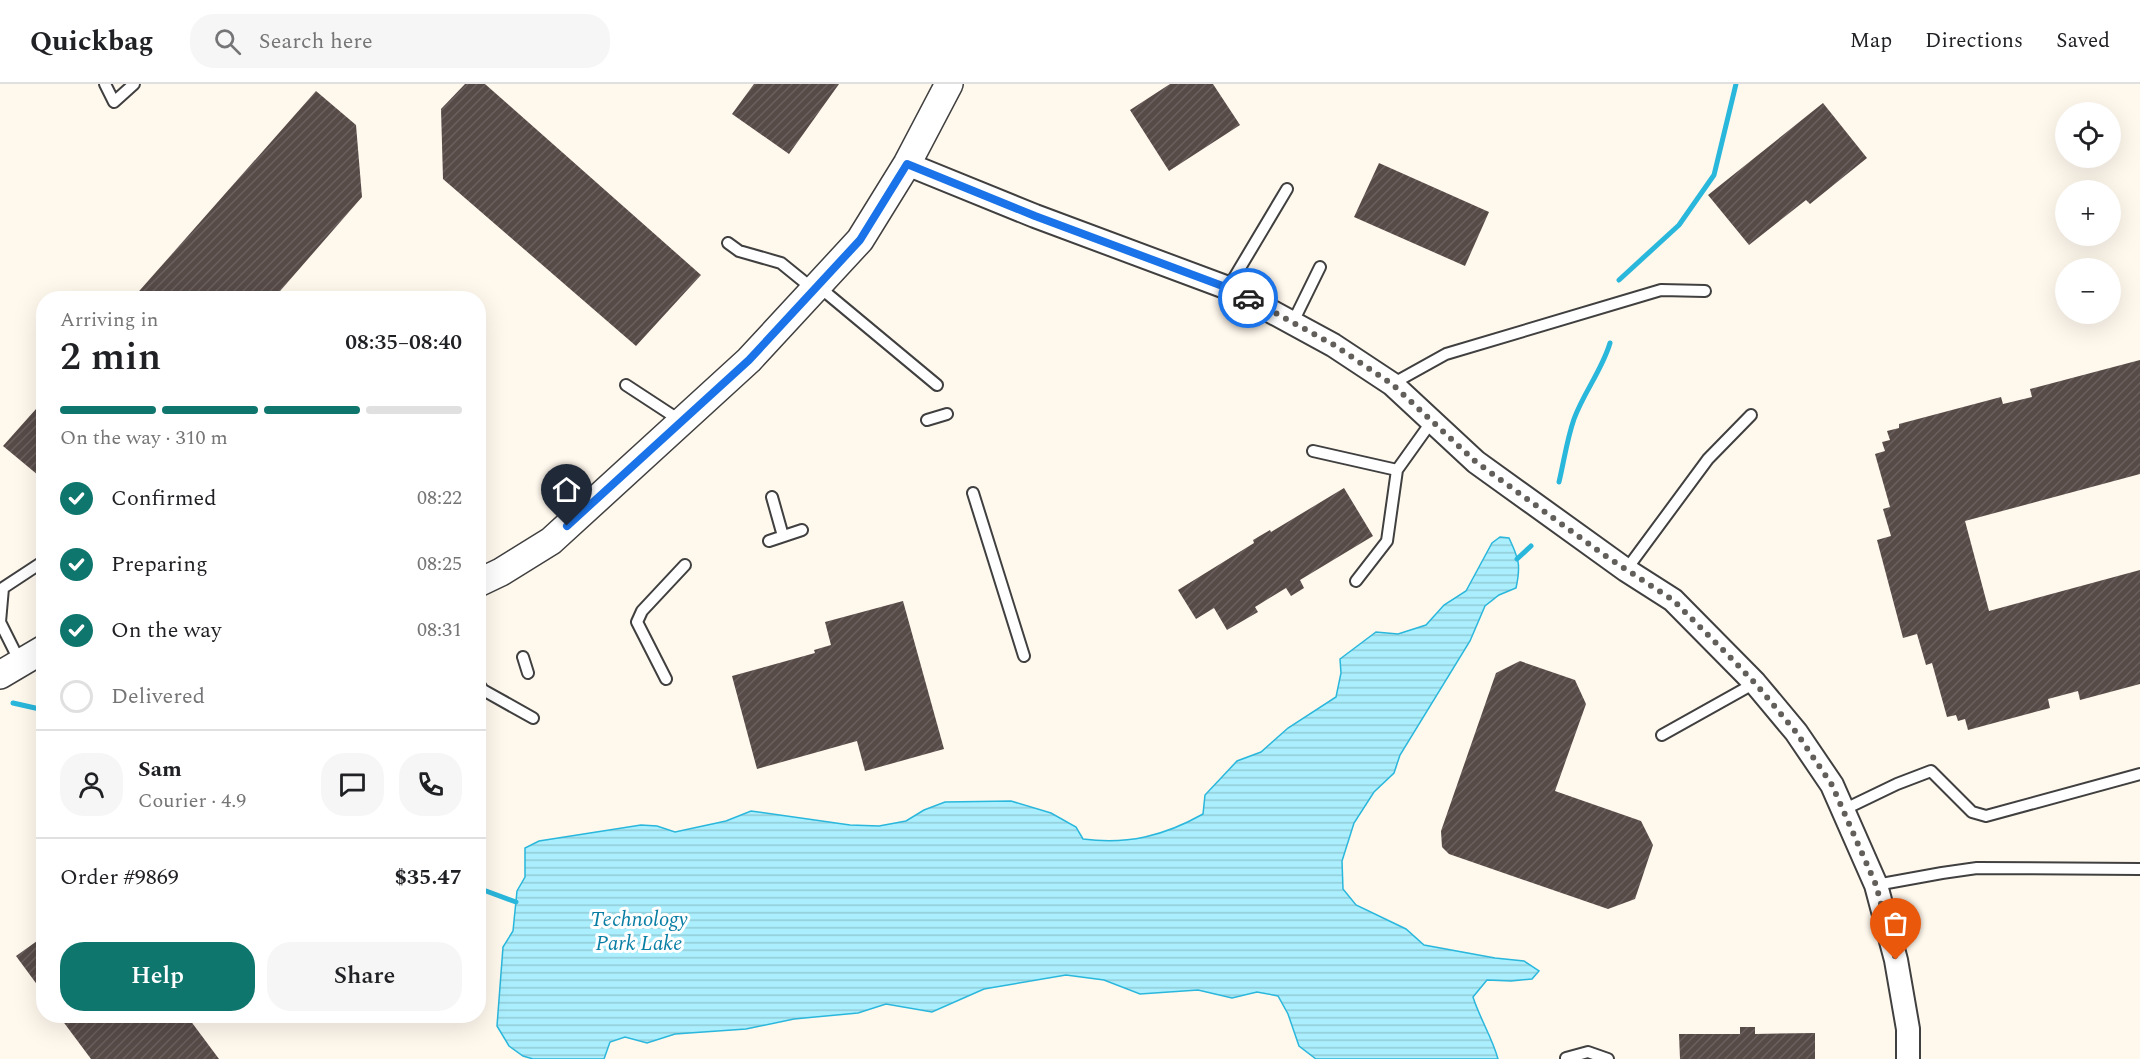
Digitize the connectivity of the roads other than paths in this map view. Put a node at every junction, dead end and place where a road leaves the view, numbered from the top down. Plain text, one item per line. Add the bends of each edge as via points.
1 (105, 84) edge
2 (134, 84) edge
3 (949, 84) edge
4 (907, 164) junction
5 (1287, 189) dead end
6 (728, 243) dead end
7 (1320, 267) dead end
8 (815, 288) junction
9 (1228, 288) junction
10 (1706, 291) dead end
11 (1293, 322) junction
12 (937, 384) dead end
13 (1392, 384) junction
14 (626, 385) dead end
15 (947, 414) dead end
16 (1751, 415) dead end
17 (927, 420) dead end
18 (682, 422) junction
19 (1432, 422) junction
20 (1313, 451) dead end
21 (1397, 470) junction
22 (973, 493) dead end
23 (772, 497) dead end
24 (802, 530) dead end
25 (783, 536) junction
26 (769, 541) dead end
27 (685, 565) dead end
28 (36, 566) edge
29 (1626, 570) junction
30 (486, 579) edge
31 (1356, 581) dead end
32 (1024, 656) dead end
33 (523, 657) dead end
34 (21, 662) edge
35 (528, 673) dead end
36 (666, 679) dead end
37 (1755, 683) junction
38 (486, 692) edge
39 (533, 718) dead end
40 (1662, 735) dead end
41 (2140, 774) edge
42 (1843, 810) junction
43 (2140, 869) edge
44 (1876, 885) junction
45 (1566, 1058) edge
46 (1608, 1059) edge
47 (1908, 1059) edge

1 - 2 lane via 114,102
3 - 4 street
4 - 8 street via 860,240
4 - 9 street
5 - 9 lane
6 - 8 lane via 739,251 781,264
7 - 11 lane
8 - 12 lane
8 - 18 street via 749,360
9 - 11 street
10 - 13 lane via 1661,290 1446,354
11 - 13 street
13 - 19 street
14 - 18 lane
15 - 17 lane
16 - 29 lane via 1708,459
18 - 30 street via 551,541
19 - 21 lane
19 - 29 street via 1476,462
20 - 21 lane
21 - 31 lane via 1387,541
22 - 32 lane
23 - 25 lane
24 - 25 lane
25 - 26 lane
27 - 36 lane via 642,611 637,622
28 - 34 lane via 3,588 0,622
29 - 37 street via 1673,600
33 - 35 lane
37 - 40 lane
37 - 42 street via 1796,732 1832,785
38 - 39 lane
41 - 42 lane via 1986,816 1972,812 1931,771
42 - 44 street
43 - 44 lane via 1977,868
44 - 47 street via 1896,960 1908,1029
45 - 46 lane via 1588,1053

